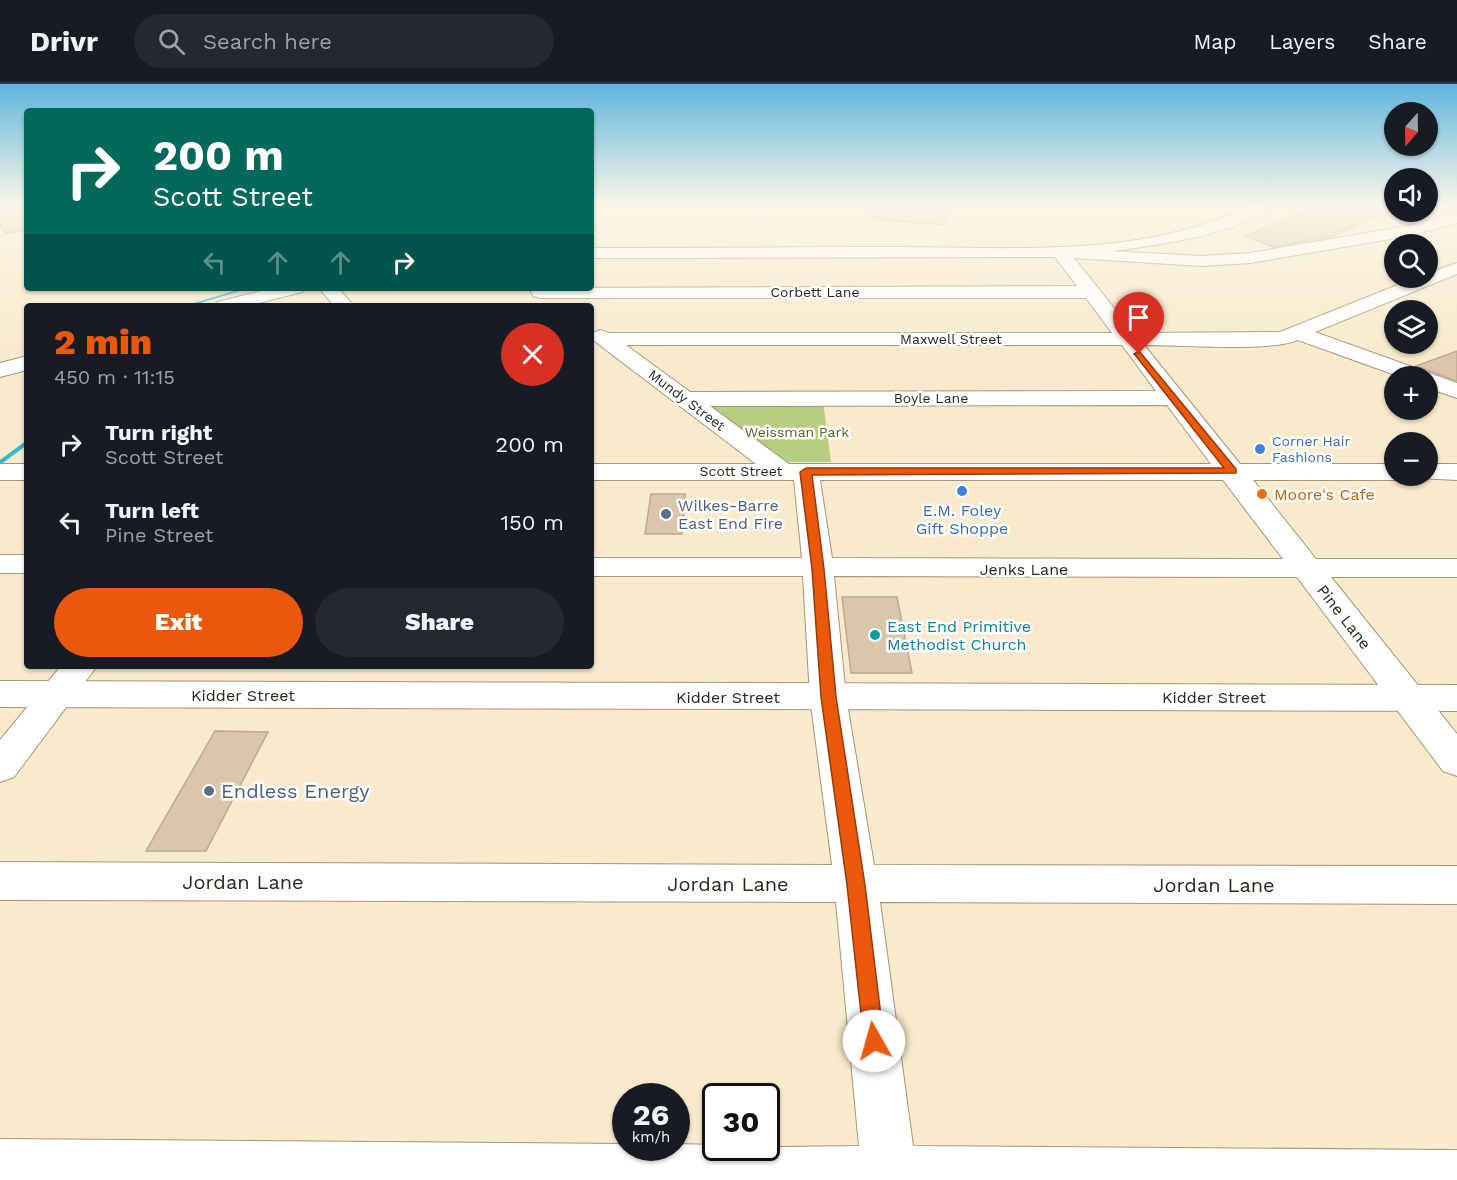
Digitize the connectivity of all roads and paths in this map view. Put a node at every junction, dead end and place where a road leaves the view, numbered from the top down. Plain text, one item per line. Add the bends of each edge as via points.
1 (1063, 256) edge
2 (1125, 256) edge
3 (1260, 256) edge
4 (1457, 268) edge
5 (1438, 276) edge
6 (1408, 288) edge
7 (1432, 288) edge
8 (594, 290) edge
9 (283, 291) edge
10 (331, 291) edge
11 (538, 291) edge
12 (1091, 292) junction
13 (1447, 292) dead end
14 (236, 303) edge
15 (341, 303) edge
16 (555, 303) edge
17 (1296, 332) junction
18 (598, 334) edge
19 (1126, 339) junction
20 (24, 364) edge
21 (1390, 366) edge
22 (0, 370) edge
23 (1438, 384) edge
24 (1457, 391) edge
25 (1176, 398) junction
26 (687, 399) junction
27 (594, 471) edge
28 (1232, 471) junction
29 (0, 472) edge
30 (24, 472) edge
31 (794, 472) junction
32 (1384, 472) edge
33 (1438, 472) edge
34 (1457, 472) edge
35 (0, 564) edge
36 (24, 564) edge
37 (594, 567) edge
38 (1457, 568) edge
39 (818, 569) junction
40 (1306, 569) junction
41 (78, 669) edge
42 (0, 694) edge
43 (57, 694) junction
44 (828, 697) junction
45 (1407, 698) junction
46 (1457, 698) edge
47 (1457, 761) edge
48 (0, 767) edge
49 (0, 881) edge
50 (856, 885) junction
51 (1457, 885) edge
52 (0, 1167) edge
53 (890, 1178) edge
54 (1457, 1178) edge

1 - 12 street, Pine Lane
2 - 3 street via 1201,261
4 - 5 street, Maxwell Street
6 - 17 street, Maxwell Street
7 - 13 street
8 - 12 street, Corbett Lane
9 - 14 street
10 - 15 street
11 - 16 street
12 - 19 street, Pine Lane
17 - 19 street, Maxwell Street via 1284,338 1263,339
17 - 21 street
18 - 19 street, Maxwell Street
18 - 26 street, Mundy Street
19 - 25 street, Pine Lane
20 - 22 street
23 - 24 street
25 - 26 street, Boyle Lane
25 - 28 street, Pine Lane
26 - 31 street, Mundy Street
27 - 31 street, Scott Street
28 - 31 street, Scott Street
28 - 32 street, Scott Street
28 - 40 street, Pine Lane
29 - 30 street
31 - 39 street
33 - 34 street
35 - 36 street
37 - 39 street, Jenks Lane
38 - 40 street, Jenks Lane
39 - 40 street, Jenks Lane
39 - 44 street
40 - 45 street, Pine Lane
41 - 43 street
42 - 43 street, Kidder Street
43 - 44 street, Kidder Street
43 - 48 street
44 - 45 street, Kidder Street
44 - 50 street
45 - 46 street, Kidder Street
45 - 47 street, Pine Lane
49 - 50 street, Jordan Lane
50 - 51 street, Jordan Lane
50 - 53 street
52 - 53 street
53 - 54 street

